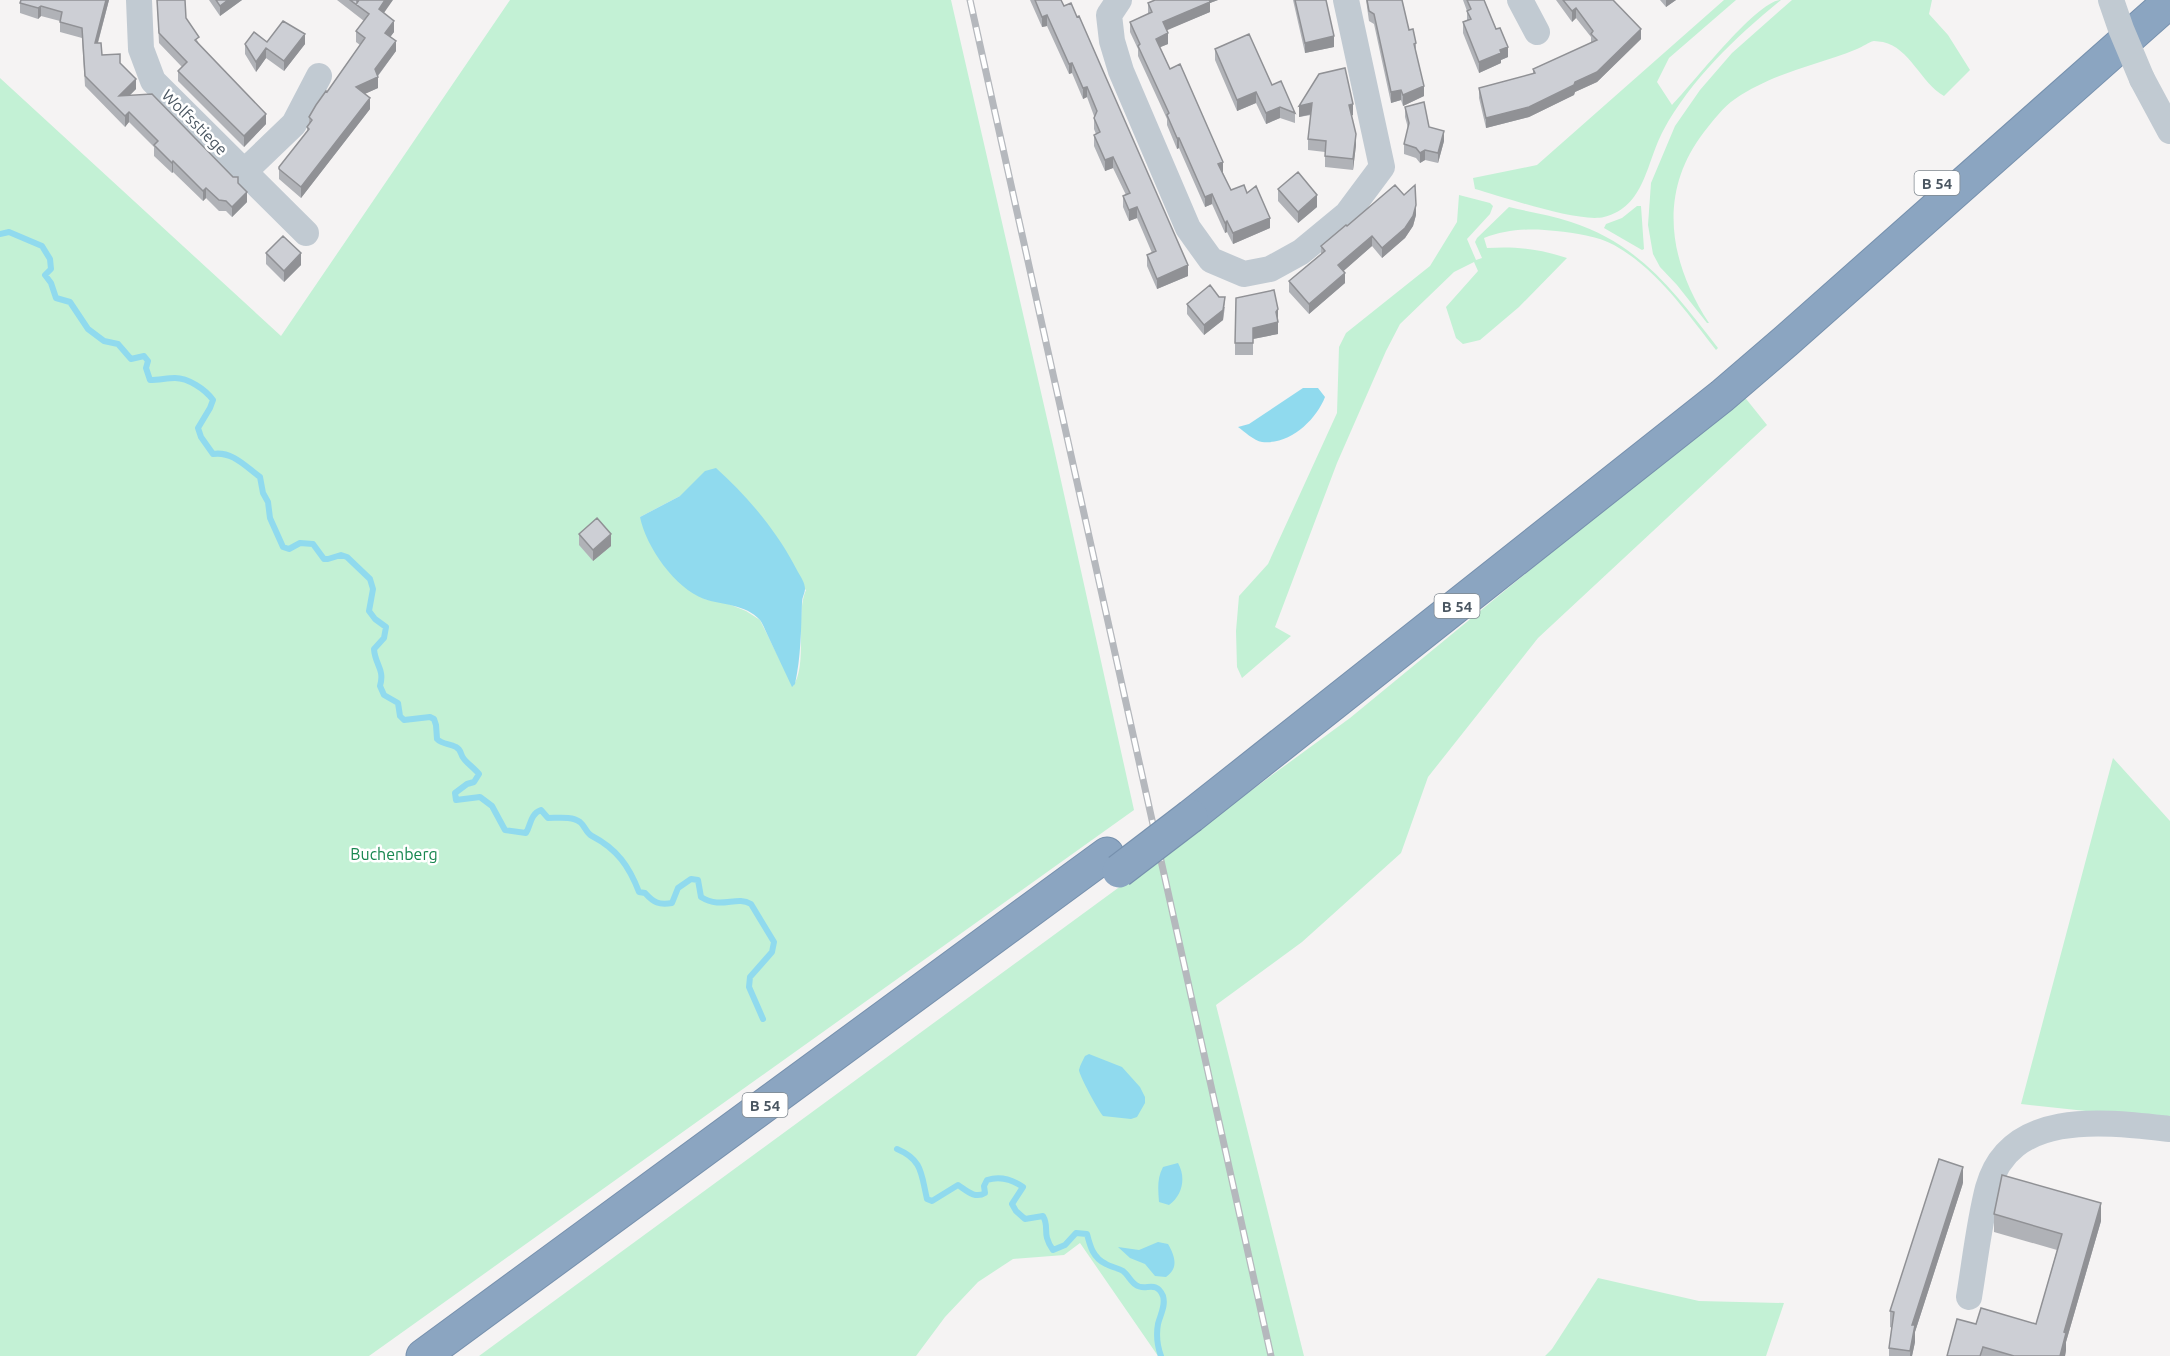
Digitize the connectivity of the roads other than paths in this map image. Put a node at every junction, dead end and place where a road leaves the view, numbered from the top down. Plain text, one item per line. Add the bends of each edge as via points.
1 (139, 0) edge
2 (1119, 0) edge
3 (1346, 0) edge
4 (1520, 0) edge
5 (2111, 0) edge
6 (2144, 0) edge
7 (2170, 1) edge
8 (1537, 32) dead end
9 (320, 76) dead end
10 (2170, 131) edge
11 (245, 171) junction
12 (306, 233) dead end
13 (1781, 334) junction
14 (1113, 862) junction
15 (2170, 1129) edge
16 (1969, 1297) dead end
17 (423, 1356) edge
18 (455, 1356) edge

1 - 11 street, Wolfsstiege via 141,49 153,81
2 - 3 street via 1109,15 1118,61 1188,228 1211,260 1244,274 1270,269 1301,252 1347,214 1382,166
4 - 8 street
5 - 10 street, bridge via 2142,80
6 - 13 highway, B 54
7 - 13 highway, B 54
9 - 11 street via 294,124
11 - 12 street, Wolfsstiege
13 - 14 highway, B 54, bridge
14 - 17 highway, B 54
14 - 18 highway, B 54
15 - 16 street via 2088,1122 2037,1132 2017,1145 2001,1162 1989,1187

